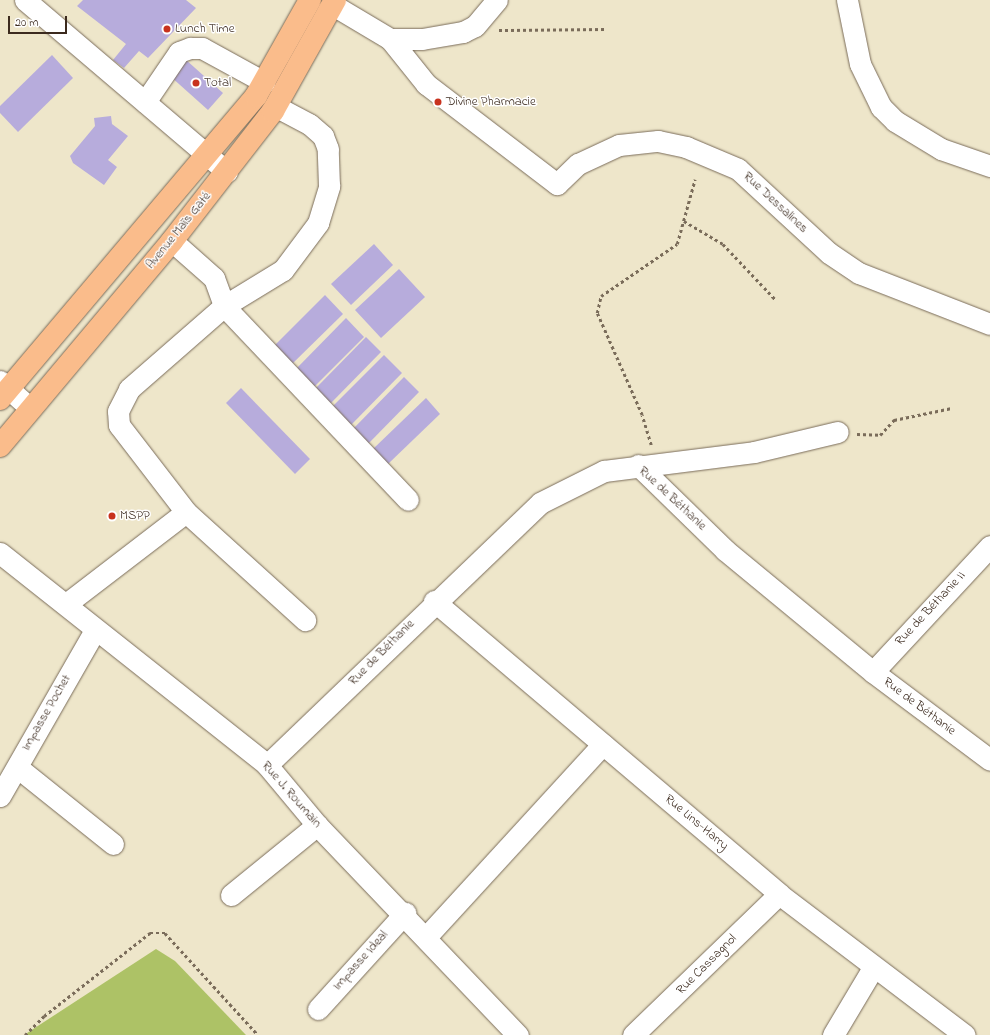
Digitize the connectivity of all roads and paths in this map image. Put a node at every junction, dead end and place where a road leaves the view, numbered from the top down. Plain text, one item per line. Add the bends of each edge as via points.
1 (25, 0) edge
2 (310, 0) edge
3 (498, 0) edge
4 (847, 0) edge
5 (334, 3) edge
6 (475, 26) junction
7 (605, 29) dead end
8 (390, 39) junction
9 (264, 82) junction
10 (144, 102) junction
11 (275, 106) junction
12 (208, 156) junction
13 (990, 166) edge
14 (227, 172) junction
15 (696, 179) dead end
16 (684, 222) junction
17 (172, 241) junction
18 (774, 298) dead end
19 (224, 306) junction
20 (990, 324) edge
21 (3, 390) edge
22 (30, 408) junction
23 (952, 408) dead end
24 (838, 432) joint
25 (0, 446) edge
26 (647, 464) junction
27 (408, 500) dead end
28 (186, 512) junction
29 (990, 546) edge
30 (0, 553) edge
31 (434, 601) junction
32 (66, 604) junction
33 (305, 620) dead end
34 (95, 630) junction
35 (873, 672) junction
36 (603, 744) junction
37 (990, 760) edge
38 (267, 765) junction
39 (17, 767) junction
40 (0, 796) edge
41 (317, 825) junction
42 (113, 844) dead end
43 (779, 894) junction
44 (231, 895) dead end
45 (405, 913) junction
46 (427, 936) junction
47 (872, 968) junction
48 (318, 1009) dead end
49 (25, 1035) edge
50 (258, 1035) edge
51 (518, 1035) edge
52 (633, 1035) edge
53 (833, 1035) edge
54 (965, 1035) edge

1 - 10 street
2 - 9 main road, Avenue Maïs Gaté
3 - 6 street
4 - 13 street via 860,64 881,107 895,121 941,149
5 - 8 street, Rue Dessalines
5 - 11 main road, Avenue Maïs Gaté
6 - 7 path via 490,30
6 - 8 street via 441,37
8 - 20 street, Rue Dessalines via 426,84 557,184 578,164 599,151 619,145 658,141 686,147 738,169 829,253 859,273
9 - 10 street via 202,48 190,48 179,52
9 - 12 main road, Avenue Maïs Gaté
10 - 12 street
11 - 14 main road, Avenue Maïs Gaté
11 - 19 street via 309,124 323,136 328,149 329,186 318,223 284,270
12 - 14 street
12 - 21 main road, Avenue Maïs Gaté
14 - 17 main road, Avenue Maïs Gaté
15 - 16 path
16 - 18 path via 723,244
16 - 26 path via 677,244 601,296 597,313 642,415
17 - 19 street via 214,278
17 - 22 main road, Avenue Maïs Gaté
19 - 27 street
19 - 28 street via 129,389 118,411 119,425
21 - 22 street
22 - 25 main road, Avenue Maïs Gaté
23 - 24 path via 894,420 880,435
24 - 26 street via 754,452
26 - 31 street, Rue de Béthanie via 604,471 540,503
26 - 35 street, Rue de Béthanie via 725,550
28 - 32 street
28 - 33 street
29 - 35 street, Rue de Béthanie II
30 - 32 street, Rue J. Roumain
31 - 36 street, Rue Lins-Harry
31 - 38 street, Rue de Béthanie
32 - 34 street, Rue J. Roumain
34 - 38 street, Rue J. Roumain
34 - 39 street, Impasse Pochet
35 - 37 street, Rue de Béthanie
36 - 43 street, Rue Lins-Harry
36 - 46 street
38 - 41 street, Rue J. Roumain
39 - 40 street, Impasse Pochet
39 - 42 street
41 - 44 street
41 - 45 street, Rue J. Roumain
43 - 47 street, Rue Lins-Harry
43 - 52 street, Rue Cassagnol
45 - 46 street, Rue J. Roumain
45 - 48 street, Impasse Ideal
46 - 51 street, Rue J. Roumain
47 - 53 street
47 - 54 street, Rue Lins-Harry
49 - 50 path via 150,933 165,933

